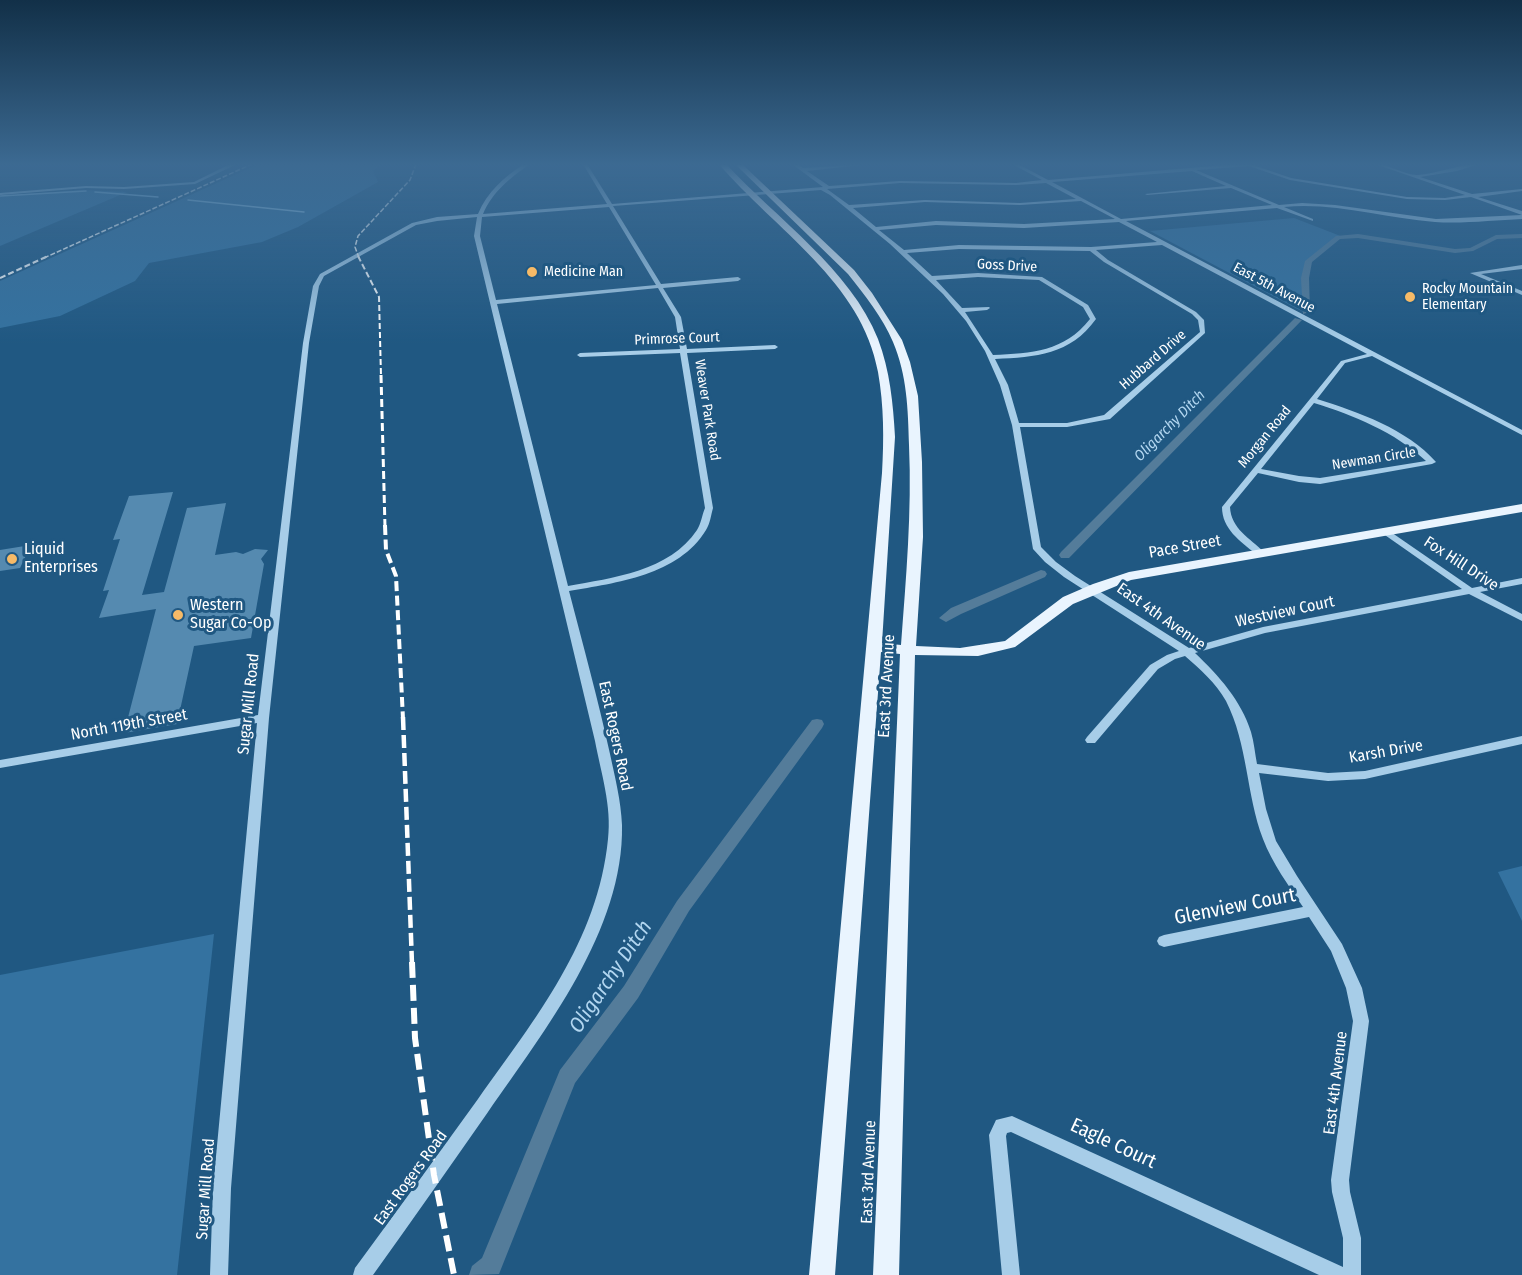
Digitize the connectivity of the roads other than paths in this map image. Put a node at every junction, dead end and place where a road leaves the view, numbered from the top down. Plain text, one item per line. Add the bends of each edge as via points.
1 (416, 224) edge
2 (478, 224) edge
3 (622, 224) edge
4 (780, 224) edge
5 (800, 224) edge
6 (867, 224) edge
7 (931, 224) edge
8 (966, 224) edge
9 (1074, 224) edge
10 (1126, 224) edge
11 (1422, 224) edge
12 (1420, 227) dead end
13 (873, 229) junction
14 (1162, 243) junction
15 (1091, 249) junction
16 (903, 252) junction
17 (1522, 267) edge
18 (933, 278) junction
19 (738, 279) dead end
20 (661, 286) junction
21 (1522, 293) edge
22 (494, 302) junction
23 (987, 308) dead end
24 (962, 310) junction
25 (775, 347) dead end
26 (684, 351) junction
27 (1373, 354) junction
28 (580, 355) dead end
29 (991, 357) junction
30 (1312, 400) junction
31 (1016, 424) junction
32 (1522, 433) edge
33 (1255, 470) junction
34 (1522, 508) edge
35 (1385, 531) junction
36 (1259, 552) junction
37 (1522, 581) edge
38 (565, 589) junction
39 (1090, 589) junction
40 (1469, 590) junction
41 (1522, 618) edge
42 (872, 646) junction
43 (908, 649) junction
44 (1187, 652) junction
45 (263, 718) junction
46 (1091, 740) dead end
47 (1522, 740) edge
48 (0, 764) edge
49 (1254, 768) junction
50 (1313, 911) junction
51 (1164, 941) dead end
52 (219, 1275) edge
53 (362, 1275) edge
54 (822, 1275) edge
55 (886, 1275) edge
56 (1011, 1275) edge
57 (1340, 1275) edge
58 (1352, 1275) edge

1 - 45 street, Sugar Mill Road via 331,268 318,281 305,353
2 - 22 street, East Rogers Road via 477,236
3 - 20 street, Weaver Park Road
4 - 42 main road, East 3rd Avenue via 844,288 871,331 886,378 891,427
5 - 43 main road, East 3rd Avenue via 856,279 884,315 903,354 913,396 916,462
6 - 13 street, East 4th Avenue
7 - 13 street
8 - 9 street
10 - 14 street, East 5th Avenue
11 - 12 street
13 - 16 street, East 4th Avenue
14 - 15 street
14 - 27 street, East 5th Avenue
15 - 16 street via 959,247
15 - 31 street, Hubbard Drive via 1194,313 1201,320 1203,332 1107,417 1067,425
16 - 18 street, East 4th Avenue
17 - 21 street via 1473,273
18 - 24 street, East 4th Avenue
18 - 29 street, Goss Drive via 1041,278 1078,299 1092,315 1086,329 1059,348 1032,355
19 - 20 street
20 - 22 street
20 - 26 street, Weaver Park Road via 678,317
22 - 38 street, East Rogers Road
23 - 24 street
24 - 29 street, East 4th Avenue
25 - 26 street, Primrose Court
26 - 28 street, Primrose Court
26 - 38 street, Weaver Park Road via 709,508 707,519 686,550 654,567
27 - 30 street, Morgan Road via 1343,362
27 - 32 street, East 5th Avenue
29 - 31 street, East 4th Avenue
30 - 33 street, Morgan Road
30 - 33 street, Newman Circle via 1355,414 1432,462 1320,481
31 - 39 street, East 4th Avenue via 1036,547 1054,565
33 - 36 street, Morgan Road via 1226,507 1225,516 1230,526
34 - 35 main road, Pace Street
35 - 36 main road, Pace Street
35 - 40 street, Fox Hill Drive
36 - 39 main road, Pace Street via 1140,573
37 - 40 street, Westview Court
38 - 53 street, East Rogers Road via 614,805 615,840 606,888 589,939 564,991
39 - 43 main road, Pace Street via 1059,606 1010,644 975,651
39 - 44 street, East 4th Avenue
40 - 41 street, Fox Hill Drive
40 - 44 street, Westview Court via 1263,630
42 - 43 main road, Pace Street
42 - 54 main road, East 3rd Avenue
43 - 55 main road, East 3rd Avenue
44 - 46 street, Westview Court via 1154,667
44 - 49 street, East 4th Avenue via 1230,698 1245,732
45 - 48 street, North 119th Street
45 - 52 street, Sugar Mill Road via 222,1188
47 - 49 street, Karsh Drive via 1365,775 1328,777
49 - 50 street, East 4th Avenue via 1270,841
50 - 51 street, Glenview Court
50 - 58 street, East 4th Avenue via 1341,958 1354,988 1361,1021 1340,1180 1352,1238
56 - 57 street, Eagle Court via 997,1136 1002,1125 1012,1124

